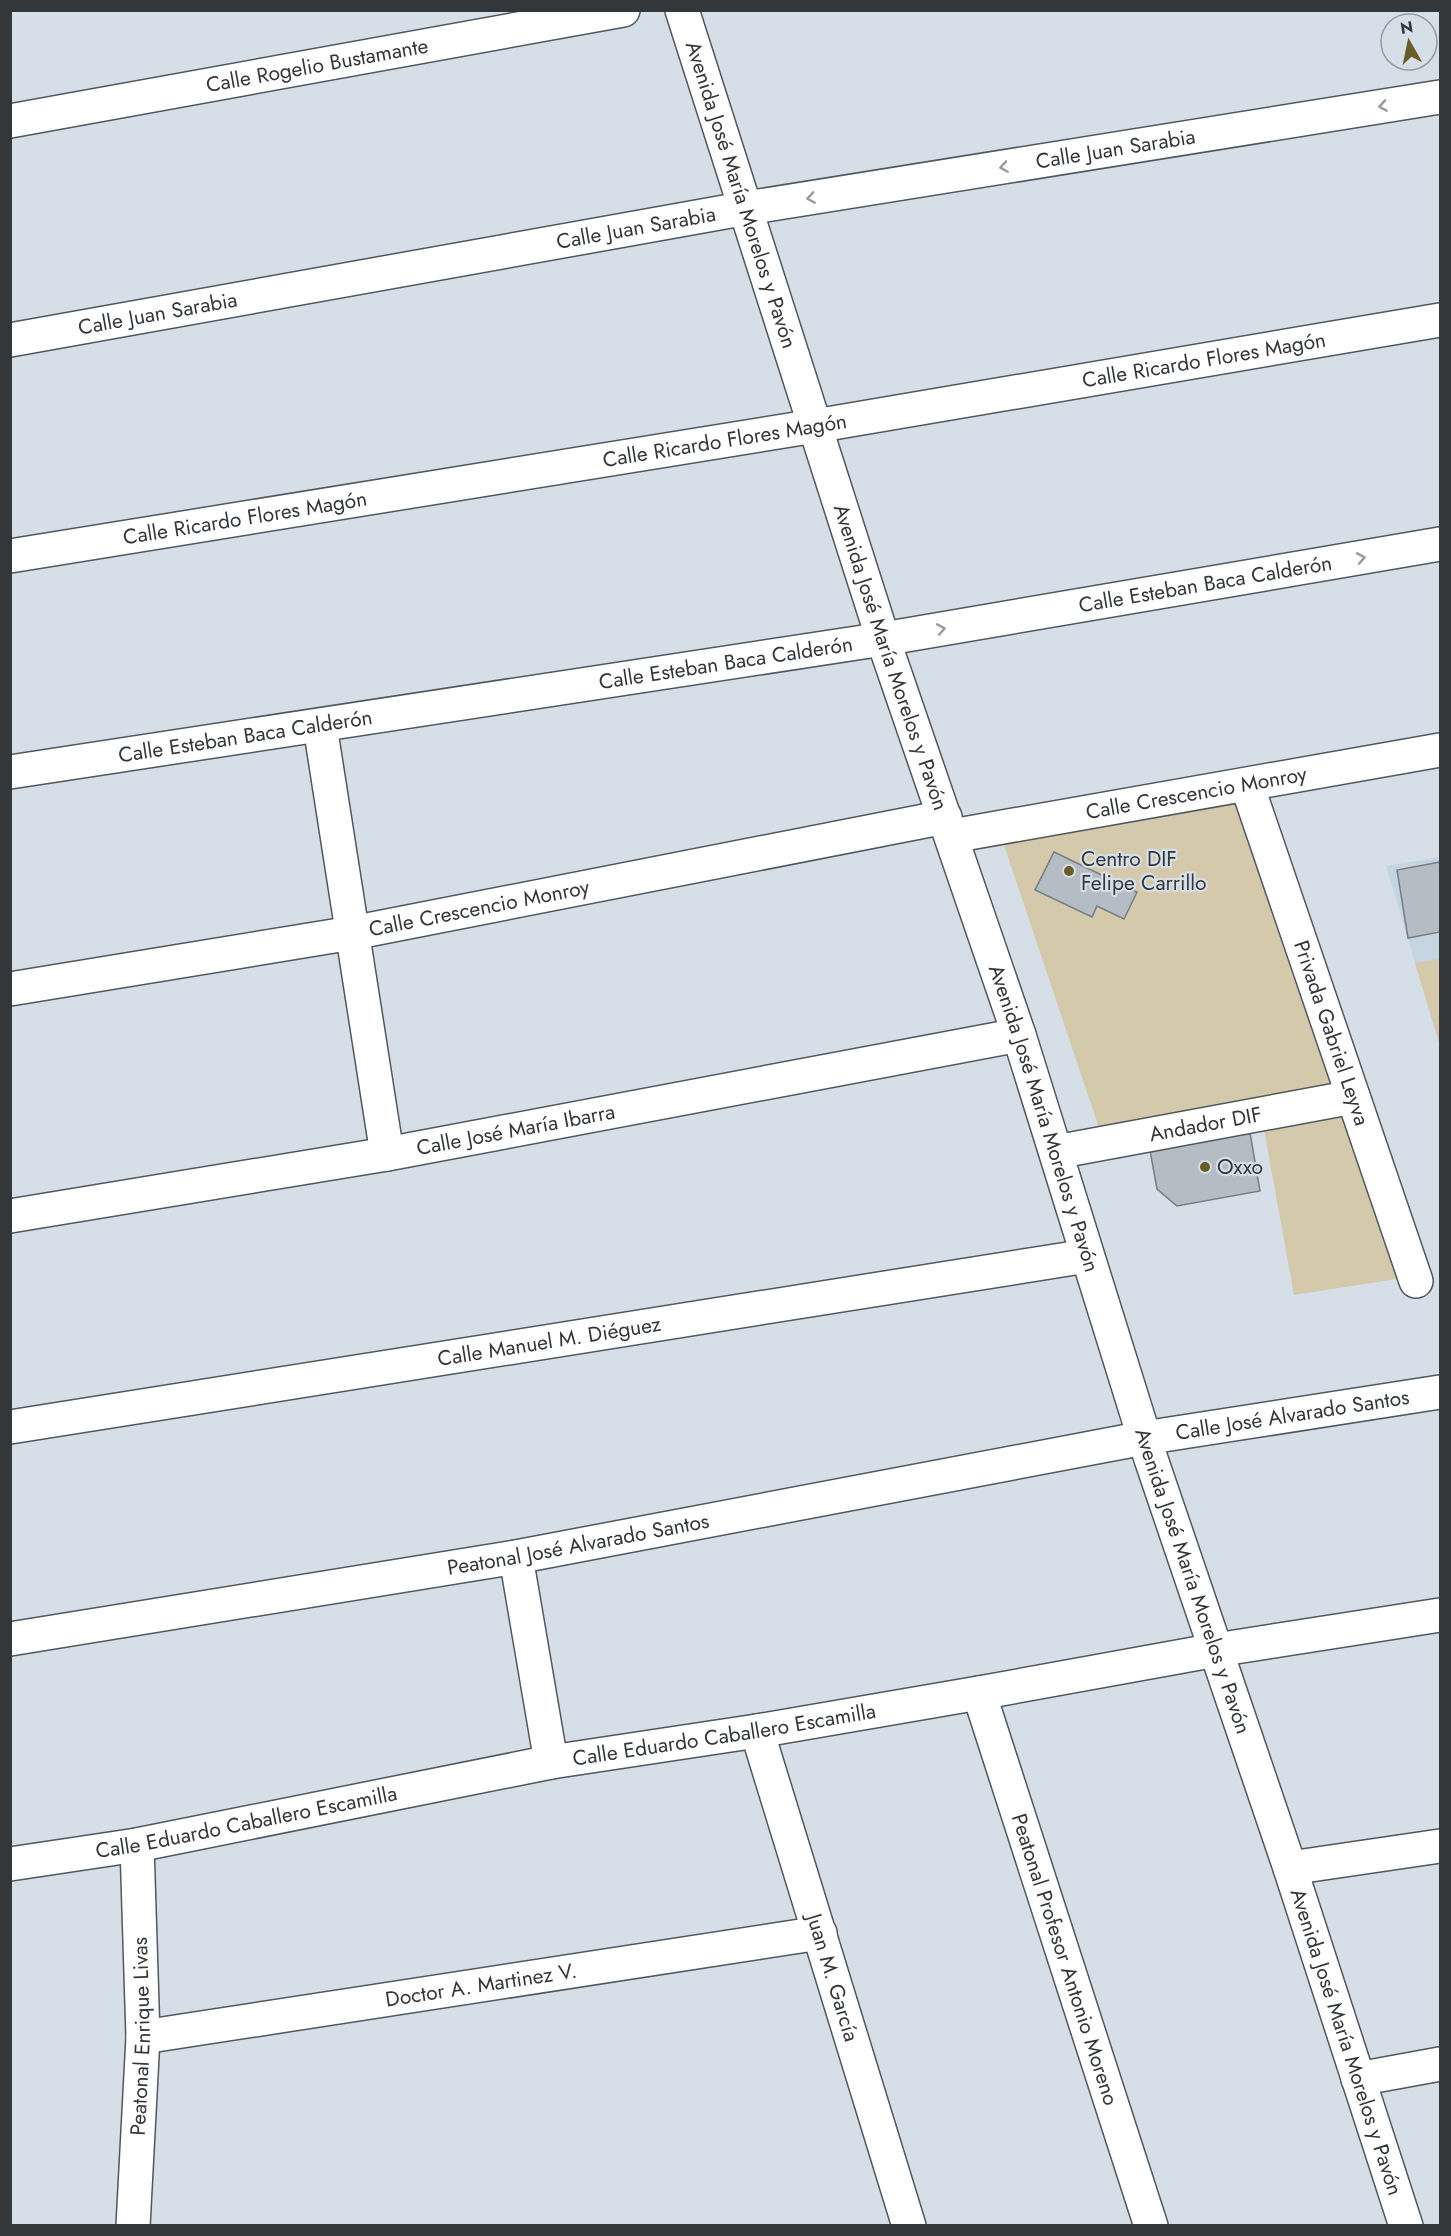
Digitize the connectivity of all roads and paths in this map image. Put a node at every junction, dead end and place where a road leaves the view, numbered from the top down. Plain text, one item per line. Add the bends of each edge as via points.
1 (623, 10) edge
2 (682, 10) edge
3 (1440, 97) edge
4 (10, 121) edge
5 (747, 208) junction
6 (1440, 320) edge
7 (10, 340) edge
8 (815, 426) junction
9 (1440, 544) edge
10 (10, 556) edge
11 (883, 639) junction
12 (320, 726) junction
13 (1440, 750) edge
14 (10, 771) edge
15 (1247, 784) junction
16 (948, 827) junction
17 (352, 933) junction
18 (10, 989) edge
19 (1018, 1035) junction
20 (1353, 1097) junction
21 (1056, 1152) junction
22 (387, 1154) junction
23 (10, 1216) edge
24 (1087, 1256) junction
25 (1416, 1281) dead end
26 (1440, 1392) edge
27 (10, 1427) edge
28 (1144, 1438) junction
29 (516, 1557) junction
30 (1440, 1615) edge
31 (10, 1639) edge
32 (1216, 1650) junction
33 (979, 1694) junction
34 (756, 1731) junction
35 (551, 1762) junction
36 (137, 1845) junction
37 (1440, 1846) edge
38 (10, 1864) edge
39 (1290, 1868) junction
40 (820, 1933) junction
41 (143, 2037) junction
42 (1440, 2064) edge
43 (1358, 2079) junction
44 (133, 2226) edge
45 (909, 2226) edge
46 (1151, 2226) edge
47 (1406, 2226) edge

1 - 4 street, Calle Rogelio Bustamante
2 - 5 street, Avenida José María Morelos y Pavón
3 -> 5 street, Calle Juan Sarabia
5 - 7 street, Calle Juan Sarabia
5 - 8 street, Avenida José María Morelos y Pavón
6 - 8 street, Calle Ricardo Flores Magón
8 - 10 street, Calle Ricardo Flores Magón
8 - 11 street, Avenida José María Morelos y Pavón
11 -> 9 street, Calle Esteban Baca Calderón
11 - 12 street, Calle Esteban Baca Calderón
11 - 16 street, Avenida José María Morelos y Pavón
12 - 14 street, Calle Esteban Baca Calderón
12 - 17 street
13 - 15 street, Calle Crescencio Monroy
15 - 16 street, Calle Crescencio Monroy
15 - 20 street, Privada Gabriel Leyva
16 - 17 street, Calle Crescencio Monroy
16 - 19 street, Avenida José María Morelos y Pavón
17 - 18 street, Calle Crescencio Monroy
17 - 22 street
19 - 21 street, Avenida José María Morelos y Pavón
19 - 22 street, Calle José María Ibarra
20 - 21 street, Andador DIF
20 - 25 street, Privada Gabriel Leyva
21 - 24 street, Avenida José María Morelos y Pavón
22 - 23 street, Calle José María Ibarra
24 - 27 street, Calle Manuel M. Diéguez
24 - 28 street, Avenida José María Morelos y Pavón
26 - 28 street, Calle José Alvarado Santos
28 - 29 street, Peatonal José Alvarado Santos
28 - 32 street, Avenida José María Morelos y Pavón
29 - 31 street, Peatonal José Alvarado Santos
29 - 35 street
30 - 32 street, Calle Eduardo Caballero Escamilla
32 - 33 street, Calle Eduardo Caballero Escamilla
32 - 39 street, Avenida José María Morelos y Pavón
33 - 34 street, Calle Eduardo Caballero Escamilla
33 - 46 street, Peatonal Profesor Antonio Moreno
34 - 35 street, Calle Eduardo Caballero Escamilla
34 - 40 street, Juan M. García
35 - 36 street, Calle Eduardo Caballero Escamilla
36 - 38 street, Calle Eduardo Caballero Escamilla
36 - 41 street, Peatonal Enrique Livas
37 - 39 street
39 - 43 street, Avenida José María Morelos y Pavón
40 - 41 street, Doctor A. Martinez V.
40 - 45 street, Juan M. García
41 - 44 street, Peatonal Enrique Livas
42 - 43 street
43 - 47 street, Avenida José María Morelos y Pavón

